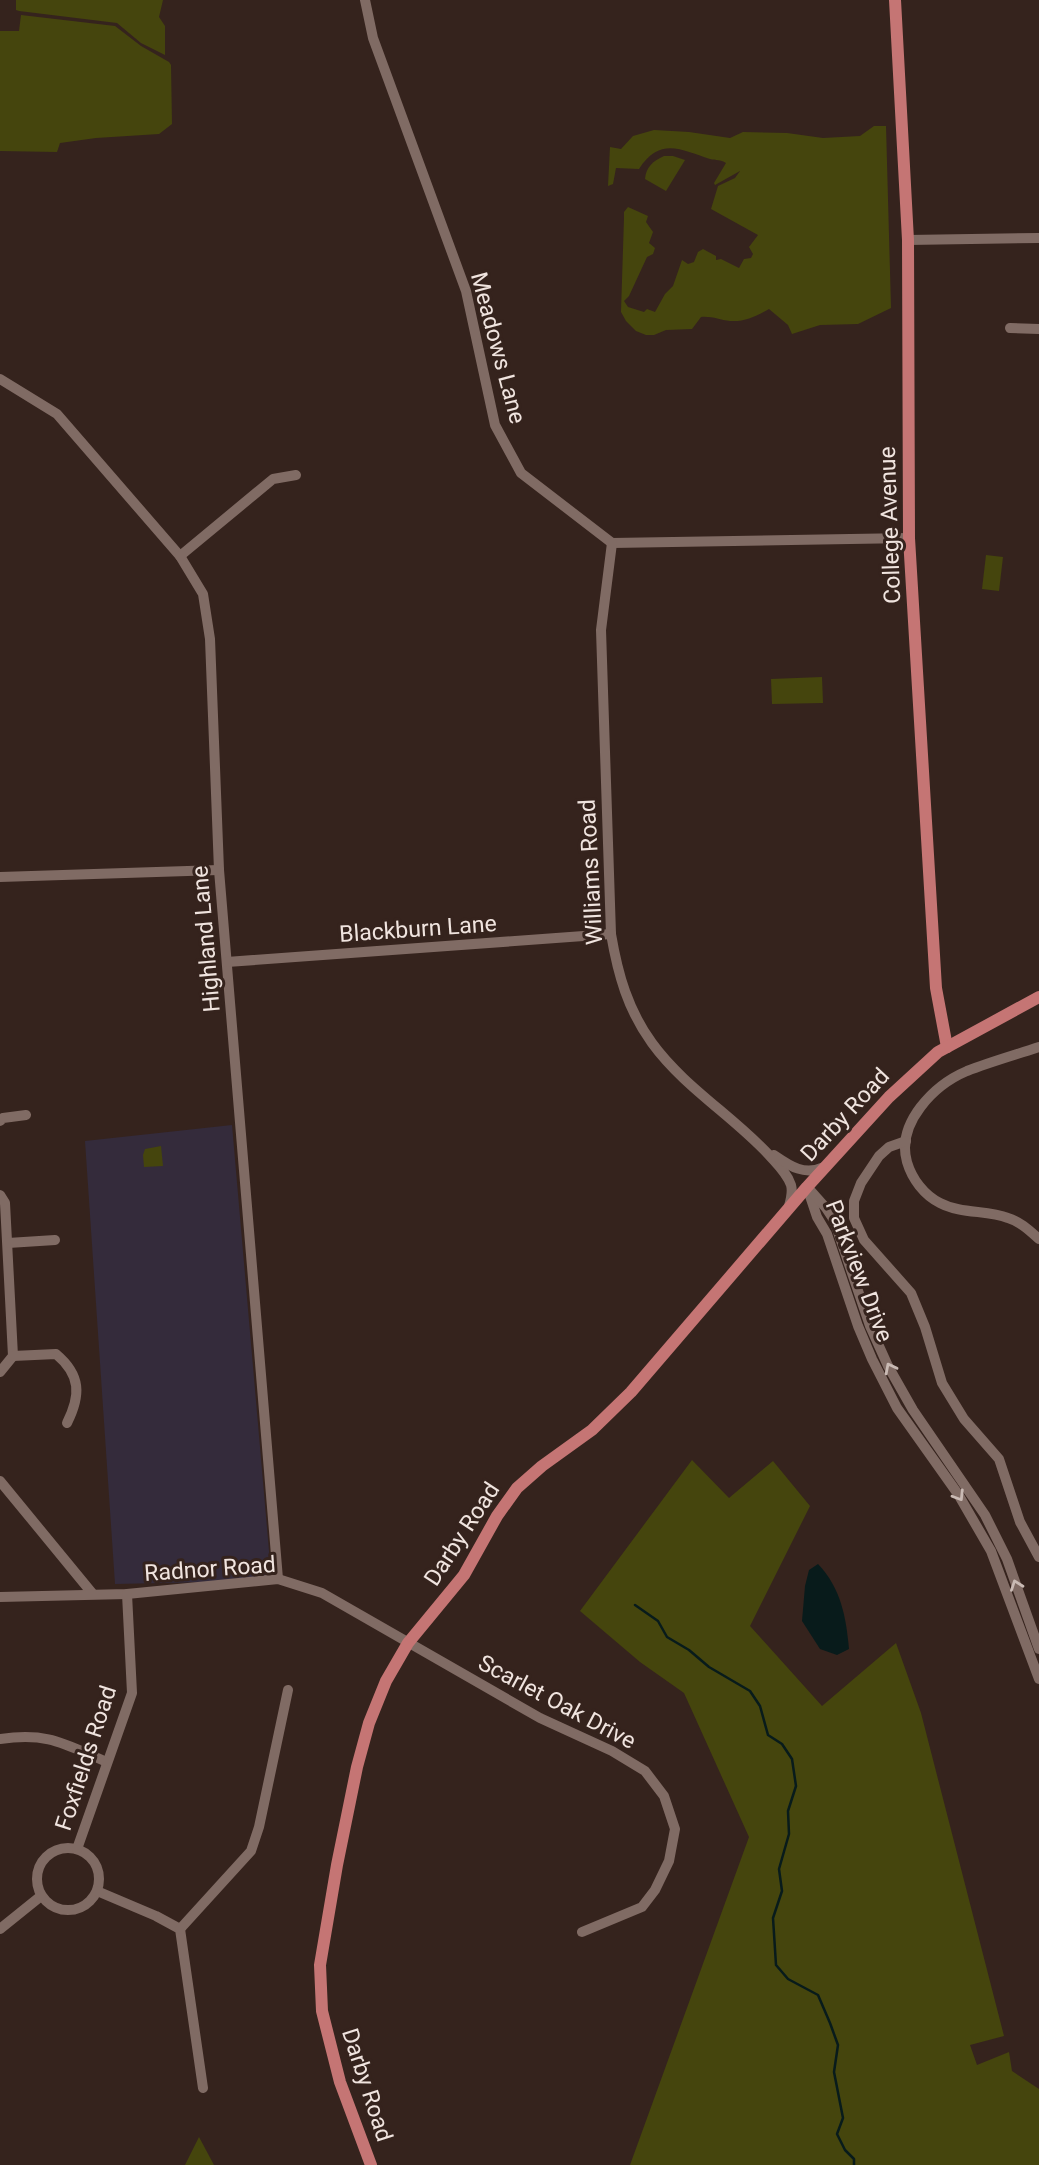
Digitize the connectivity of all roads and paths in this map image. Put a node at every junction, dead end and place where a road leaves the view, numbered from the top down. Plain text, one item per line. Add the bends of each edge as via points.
1 (365, 0) edge
2 (895, 0) edge
3 (1039, 238) edge
4 (908, 240) junction
5 (1010, 328) dead end
6 (1039, 329) edge
7 (0, 379) edge
8 (296, 475) dead end
9 (909, 538) junction
10 (612, 543) junction
11 (180, 556) junction
12 (219, 870) junction
13 (0, 877) edge
14 (611, 934) junction
15 (227, 962) junction
16 (1039, 997) edge
17 (947, 1047) junction
18 (1039, 1047) edge
19 (26, 1115) dead end
20 (0, 1121) edge
21 (906, 1141) junction
22 (759, 1145) junction
23 (828, 1165) junction
24 (807, 1187) junction
25 (0, 1195) edge
26 (788, 1210) junction
27 (55, 1240) dead end
28 (1039, 1240) edge
29 (8, 1243) junction
30 (863, 1307) junction
31 (852, 1310) junction
32 (13, 1356) junction
33 (0, 1372) edge
34 (906, 1398) junction
35 (895, 1404) junction
36 (66, 1423) dead end
37 (0, 1481) edge
38 (1039, 1557) edge
39 (278, 1579) junction
40 (92, 1593) junction
41 (127, 1594) junction
42 (0, 1597) edge
43 (408, 1643) junction
44 (1025, 1645) junction
45 (1037, 1645) edge
46 (1039, 1679) edge
47 (288, 1690) dead end
48 (0, 1739) edge
49 (107, 1762) junction
50 (76, 1849) junction
51 (97, 1891) junction
52 (41, 1896) junction
53 (0, 1929) edge
54 (180, 1929) junction
55 (582, 1932) dead end
56 (203, 2088) dead end
57 (371, 2165) edge

1 - 10 street, Meadows Lane via 373,38 466,291 495,425 521,473
2 - 4 main road, College Avenue
3 - 4 street
4 - 9 main road, College Avenue
5 - 6 street
7 - 11 street, Highland Lane via 57,414
8 - 11 street via 273,479
9 - 10 street
9 - 17 main road, College Avenue via 936,988
10 - 14 street, Williams Road via 601,630
11 - 12 street, Highland Lane via 203,594 210,639
12 - 13 street
12 - 15 street, Highland Lane
14 - 15 street, Blackburn Lane
14 - 22 street, Williams Road via 630,1006 655,1046
15 - 39 street, Highland Lane
16 - 17 main road, Darby Road
17 - 23 main road, Darby Road via 919,1066
18 - 21 street via 967,1071 946,1083 917,1112
19 - 20 street
21 - 28 street via 911,1173 932,1198 948,1206 1010,1218
21 - 38 street via 889,1146 861,1182 854,1218 864,1240 911,1293 942,1383 964,1419 999,1459 1020,1522
22 - 23 street, Williams Road via 802,1171
22 - 26 street, Williams Road via 791,1185
23 - 24 main road, Darby Road
24 - 26 main road, Darby Road
24 - 30 street, Parkview Drive via 834,1220
24 - 31 street, Parkview Drive
25 - 29 street via 5,1203
26 - 43 main road, Darby Road via 631,1392 592,1430 517,1488 464,1575
27 - 29 street
29 - 32 street
30 - 31 street
34 -> 30 street, Parkview Drive
31 - 35 street, Parkview Drive
32 - 33 street
32 - 36 street via 56,1354 67,1363 77,1381 74,1409
34 - 35 street
45 -> 34 street, Parkview Drive via 1007,1559 985,1515
35 -> 44 street, Parkview Drive via 991,1551
37 - 40 street
39 - 41 street, Radnor Road
39 - 43 street, Radnor Road via 322,1592
40 - 41 street, Radnor Road
40 - 42 street, Radnor Road
41 - 49 street, Foxfields Road via 132,1693
43 - 55 street, Scarlet Oak Drive via 540,1718 612,1751 645,1772 664,1796 675,1829 669,1861 654,1889 642,1907
43 - 57 main road, Darby Road via 386,1681 363,1743 320,1965 322,2011 334,2059
44 - 45 street
44 - 46 street, Parkview Drive
47 - 54 street via 251,1851
48 - 49 street via 49,1737
49 - 50 street, Foxfields Road
50 - 51 street, Foxfields Road via 97,1866
50 - 52 street, Foxfields Road via 56,1850 43,1861 37,1877
51 - 52 street via 85,1906 69,1911 55,1908
51 - 54 street
52 - 53 street
54 - 56 street

